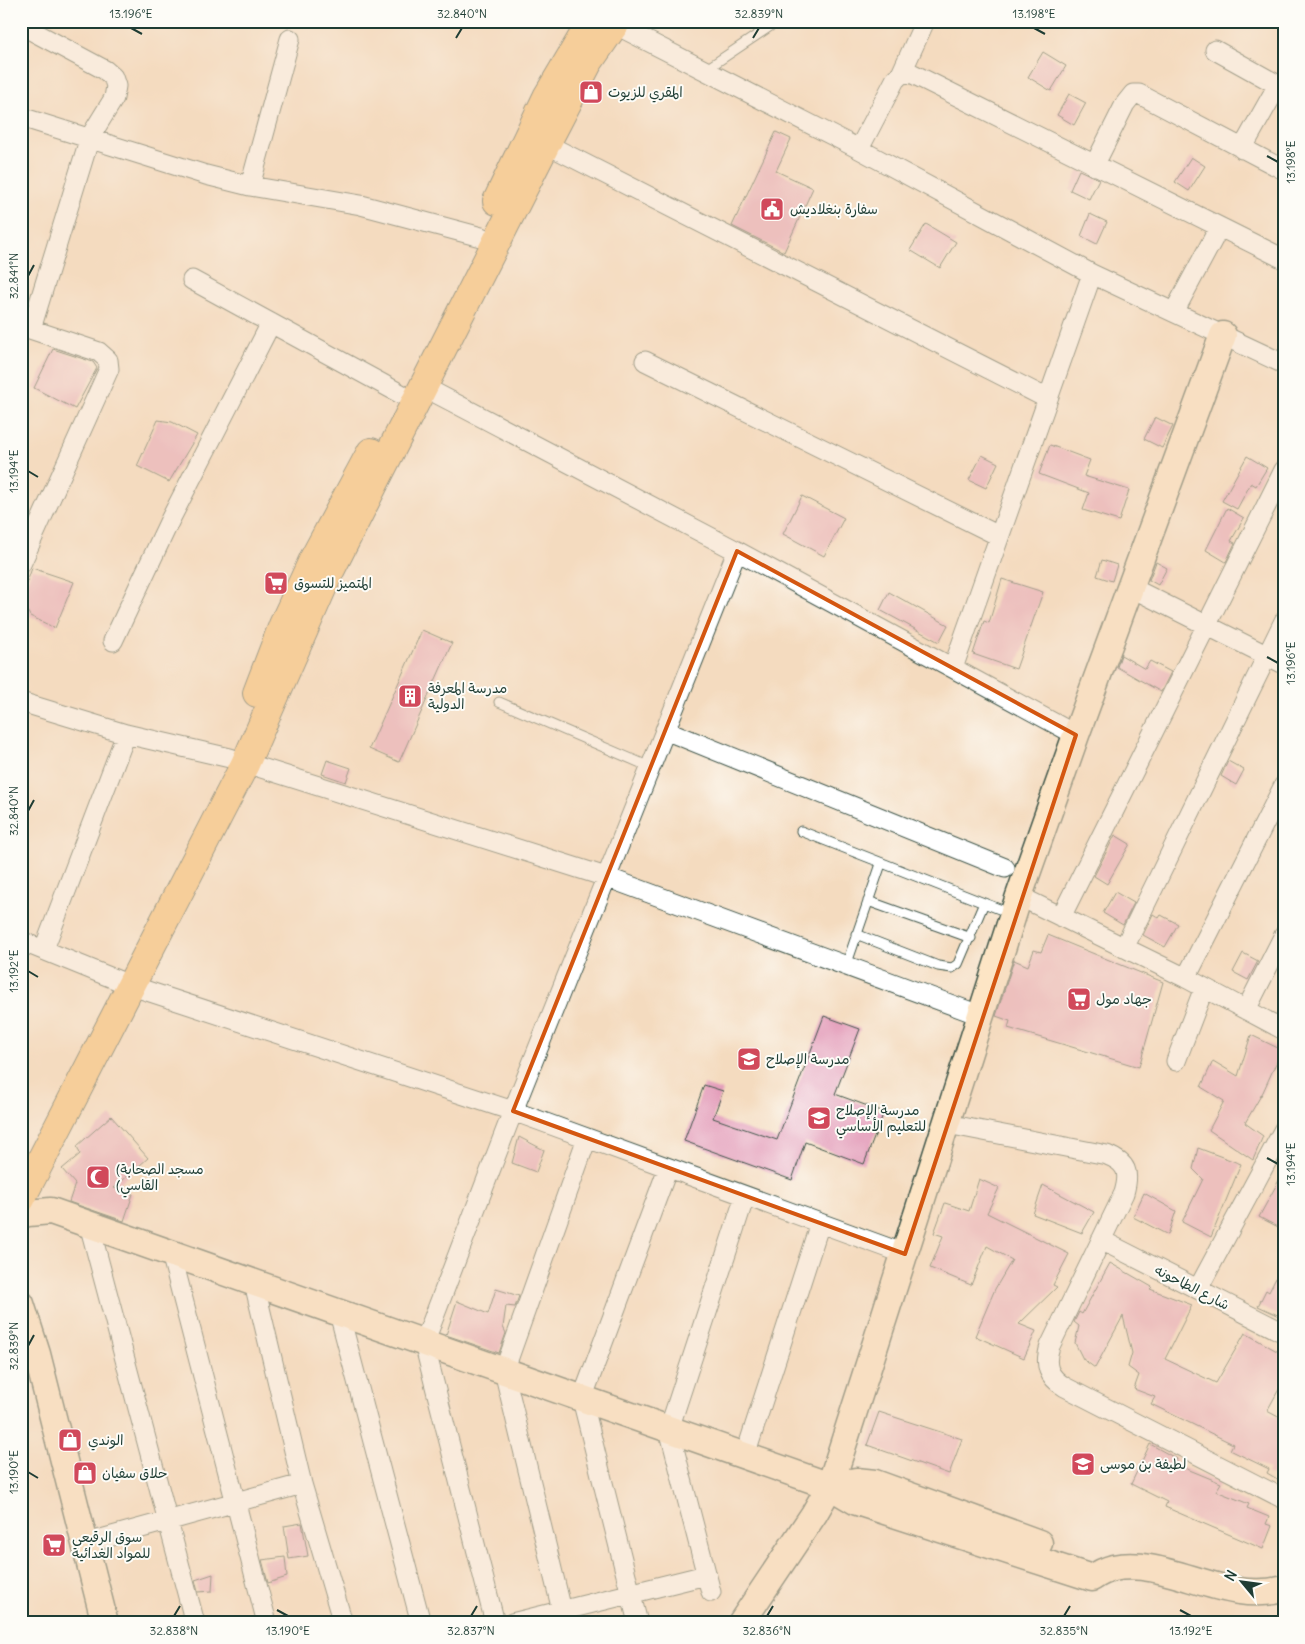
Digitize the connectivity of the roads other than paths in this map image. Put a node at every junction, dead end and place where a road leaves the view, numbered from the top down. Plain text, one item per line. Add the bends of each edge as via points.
1 (778, 21) edge
2 (925, 21) edge
3 (607, 22) edge
4 (21, 25) edge
5 (290, 39) dead end
6 (1215, 50) dead end
7 (705, 71) junction
8 (901, 74) junction
9 (1281, 86) edge
10 (21, 117) edge
11 (90, 137) junction
12 (546, 144) junction
13 (1242, 148) junction
14 (859, 149) junction
15 (1094, 166) junction
16 (1284, 170) edge
17 (250, 186) junction
18 (1219, 228) junction
19 (481, 237) junction
20 (1284, 259) edge
21 (1092, 274) junction
22 (192, 280) dead end
23 (1174, 312) junction
24 (271, 324) junction
25 (26, 328) edge
26 (1223, 336) junction
27 (645, 362) dead end
28 (1284, 364) edge
29 (413, 391) junction
30 (1048, 399) junction
31 (1284, 470) edge
32 (1000, 536) junction
33 (737, 551) junction
34 (21, 564) edge
35 (1130, 587) junction
36 (1284, 621) edge
37 (1207, 626) junction
38 (113, 642) dead end
39 (1266, 656) junction
40 (1284, 664) edge
41 (953, 668) junction
42 (21, 702) edge
43 (498, 702) dead end
44 (665, 730) junction
45 (126, 734) junction
46 (1076, 735) junction
47 (237, 761) junction
48 (650, 767) junction
49 (1284, 785) edge
50 (801, 831) dead end
51 (881, 864) junction
52 (1005, 868) dead end
53 (606, 877) junction
54 (868, 901) junction
55 (984, 903) junction
56 (1016, 905) junction
57 (1061, 917) junction
58 (856, 934) junction
59 (1284, 935) edge
60 (970, 938) junction
61 (29, 948) edge
62 (1124, 948) junction
63 (846, 966) junction
64 (1186, 978) junction
65 (124, 983) junction
66 (1204, 988) junction
67 (1246, 1010) junction
68 (982, 1016) junction
69 (1284, 1030) edge
70 (1176, 1061) dead end
71 (513, 1111) junction
72 (947, 1124) junction
73 (1284, 1129) edge
74 (587, 1138) junction
75 (21, 1168) edge
76 (668, 1168) junction
77 (745, 1196) junction
78 (21, 1199) edge
79 (21, 1216) edge
80 (820, 1223) junction
81 (89, 1224) junction
82 (1101, 1240) junction
83 (171, 1253) junction
84 (905, 1254) junction
85 (254, 1283) junction
86 (1198, 1289) junction
87 (21, 1304) edge
88 (339, 1313) junction
89 (1284, 1333) edge
90 (424, 1343) junction
91 (504, 1371) junction
92 (582, 1399) junction
93 (669, 1429) junction
94 (745, 1456) junction
95 (302, 1484) junction
96 (830, 1486) junction
97 (1284, 1499) edge
98 (235, 1502) junction
99 (168, 1520) junction
100 (83, 1544) junction
101 (1284, 1589) edge
102 (630, 1595) junction
103 (563, 1616) edge
104 (105, 1623) edge
105 (195, 1623) edge
106 (267, 1623) edge
107 (344, 1623) edge
108 (421, 1623) edge
109 (495, 1623) edge
110 (512, 1623) edge
111 (638, 1623) edge
112 (741, 1623) edge

1 - 7 lane
2 - 8 street
3 - 7 street
3 - 12 main road
3 - 19 main road via 547,97
4 - 11 street via 113,77 116,86 114,98
5 - 17 street
6 - 9 street
7 - 14 street
8 - 14 street
8 - 15 street via 911,73 920,77
9 - 13 street
10 - 11 street
11 - 17 street via 180,168
11 - 25 street
12 - 29 main road
12 - 30 street
13 - 15 street via 1139,94 1133,94
13 - 16 street
14 - 21 street
15 - 18 street
17 - 19 street via 361,206
18 - 20 street
18 - 23 street
19 - 29 main road
21 - 23 street
21 - 30 street
22 - 24 street
23 - 26 street
24 - 29 street
24 - 38 street via 170,520
25 - 34 street via 99,352 108,360 109,369
26 - 28 street
26 - 35 street
27 - 32 street
29 - 33 street
29 - 47 main road
30 - 32 street
31 - 37 street
32 - 41 street
33 - 41 street
33 - 44 street
35 - 37 street
35 - 46 street
36 - 39 street
37 - 39 street
37 - 57 street
39 - 40 street
39 - 62 street
41 - 46 street
42 - 45 street
43 - 48 lane
44 - 48 street
44 - 52 street
45 - 47 street
45 - 61 street
46 - 56 street
47 - 53 street
47 - 65 main road
48 - 53 street
49 - 64 street
50 - 51 lane
51 - 54 lane
51 - 55 lane
53 - 63 street
53 - 71 street
54 - 58 lane
54 - 60 lane
55 - 56 lane
55 - 60 lane
56 - 57 street
56 - 68 street
57 - 62 street
58 - 60 lane via 938,966 952,968 958,964
58 - 63 lane
59 - 67 street
61 - 65 street
62 - 64 street
63 - 68 street
64 - 66 street
65 - 71 street
65 - 75 main road
65 - 78 main road
66 - 67 street
66 - 70 street
67 - 69 street
68 - 72 street
71 - 74 street
71 - 90 street
72 - 82 street via 1107,1155 1118,1160 1126,1169 1128,1180
72 - 84 street
73 - 86 street
74 - 76 street
74 - 91 street
76 - 77 street
76 - 92 street
77 - 80 street
77 - 93 street
79 - 81 street via 28,1212 51,1211
80 - 84 street
80 - 94 street
81 - 83 street
81 - 99 street
82 - 86 street, شارع الطاحونه
82 - 97 street via 1050,1346 1046,1359 1048,1371 1055,1381
83 - 85 street
83 - 98 street
84 - 96 street
85 - 88 street
85 - 95 street
86 - 89 street, شارع الطاحونه
87 - 100 street via 37,1354
88 - 90 street
88 - 108 street
90 - 91 street
90 - 109 street
91 - 92 street
91 - 103 street
92 - 93 street
92 - 102 street
93 - 94 street
93 - 102 street via 708,1584
94 - 96 street
95 - 98 street
95 - 107 street
96 - 101 street via 856,1481 876,1483 1101,1573 1125,1566 1150,1568 1241,1592
96 - 112 street
98 - 99 street
98 - 106 street
99 - 100 street
99 - 105 street
100 - 104 street
102 - 103 street via 598,1600
102 - 111 street
103 - 110 street

